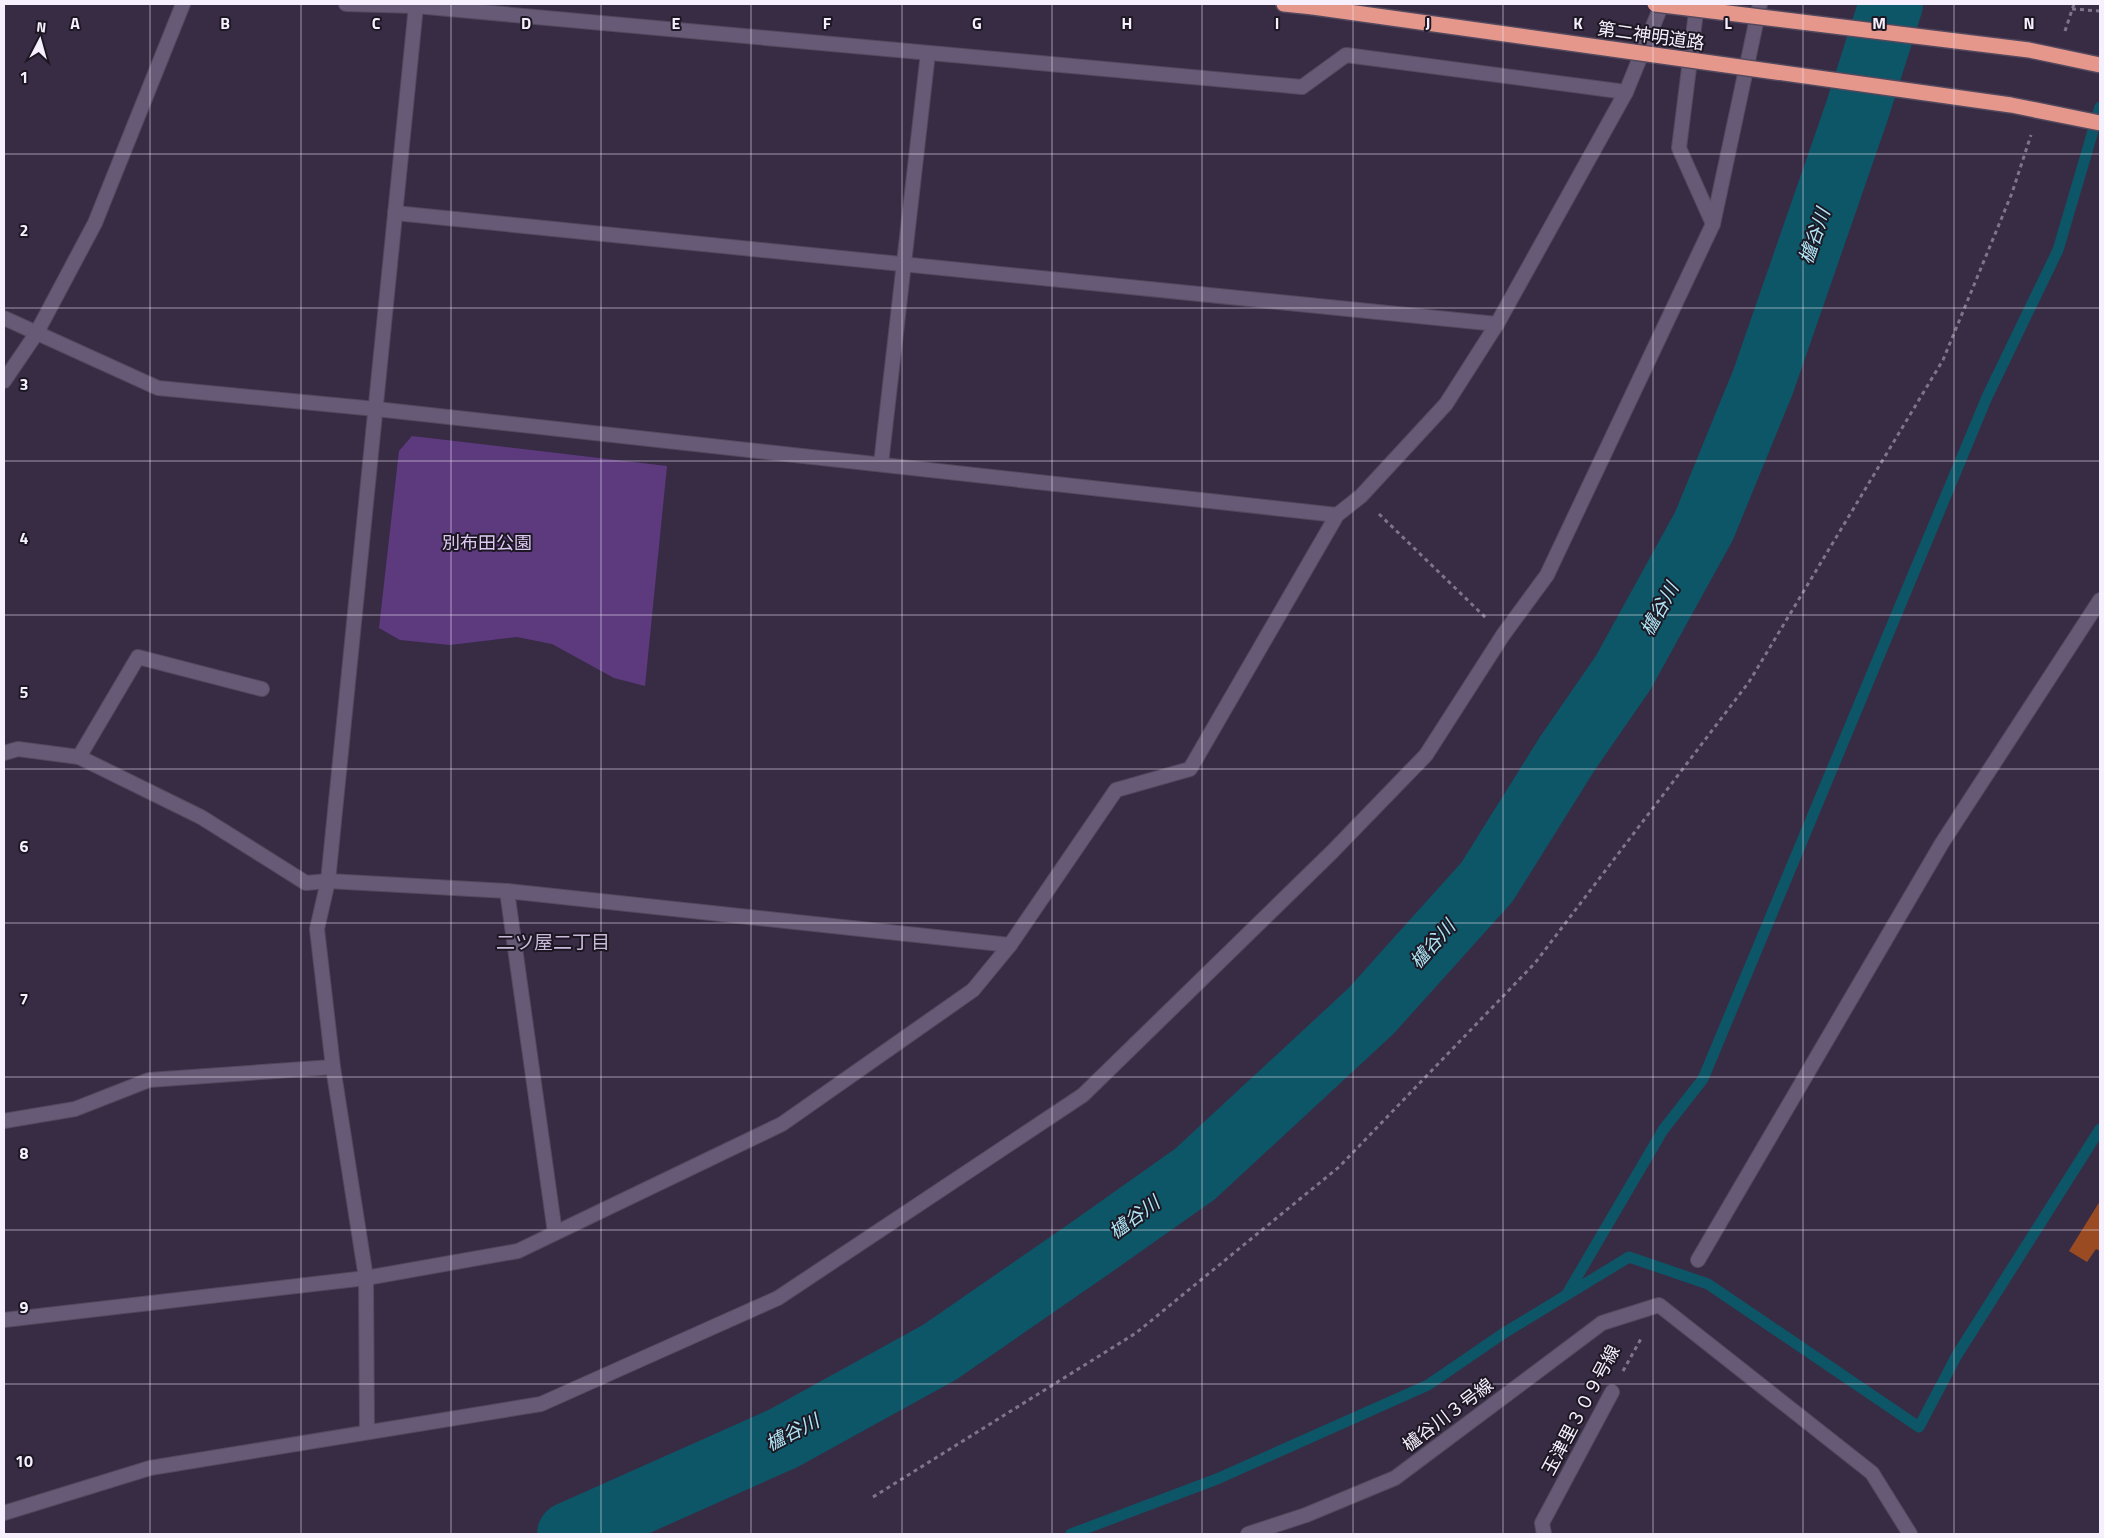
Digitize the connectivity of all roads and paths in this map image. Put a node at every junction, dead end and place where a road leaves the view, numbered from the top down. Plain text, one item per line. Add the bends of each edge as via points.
1 (183, 4) edge
2 (346, 4) edge
3 (1284, 4) edge
4 (1655, 4) edge
5 (1662, 4) edge
6 (1697, 4) edge
7 (1760, 4) edge
8 (2074, 4) edge
9 (416, 6) junction
10 (2072, 9) junction
11 (2100, 11) edge
12 (2063, 36) dead end
13 (928, 53) junction
14 (2100, 65) edge
15 (1626, 92) junction
16 (2100, 123) edge
17 (2033, 129) dead end
18 (395, 213) junction
19 (1713, 224) junction
20 (904, 264) junction
21 (4, 318) edge
22 (1497, 324) junction
23 (36, 334) junction
24 (4, 381) edge
25 (376, 409) junction
26 (881, 464) junction
27 (1361, 496) junction
28 (1337, 515) junction
29 (2100, 600) edge
30 (1503, 635) junction
31 (262, 689) dead end
32 (4, 753) edge
33 (79, 757) junction
34 (328, 881) junction
35 (506, 891) junction
36 (1010, 945) junction
37 (333, 1067) junction
38 (4, 1121) edge
39 (555, 1233) junction
40 (1698, 1260) dead end
41 (366, 1278) junction
42 (1659, 1305) junction
43 (4, 1320) edge
44 (1612, 1392) joint
45 (367, 1432) junction
46 (872, 1498) dead end
47 (4, 1513) edge
48 (1248, 1534) edge
49 (1544, 1534) edge
50 (1910, 1534) edge

1 - 23 street via 95,223
2 - 9 street
3 - 16 highway, 第二神明道路, bridge via 2011,106
4 - 14 highway, 第二神明道路, bridge via 2029,50
5 - 15 street
6 - 19 street via 1680,148
7 - 19 street
8 - 10 path
9 - 13 street
9 - 18 street
10 - 11 path
10 - 12 path
13 - 15 street via 1302,87 1346,55
13 - 20 street
15 - 22 street
17 - 46 path via 2012,193 1943,360 1749,682 1535,963 1339,1167 1136,1333
18 - 20 street
18 - 25 street
19 - 30 street via 1547,575
20 - 22 street
20 - 26 street
21 - 23 street
22 - 27 street via 1446,404
23 - 24 street
23 - 25 street via 158,388
25 - 26 street
25 - 34 street
26 - 28 street
27 - 28 street
27 - 30 path
28 - 36 street via 1190,769 1116,790
29 - 40 street via 1942,843
30 - 45 street via 1426,755 1332,852 1084,1095 778,1298 541,1404
31 - 33 street via 138,657
32 - 33 street via 18,749
33 - 34 street via 201,817 306,883
34 - 35 street
34 - 37 street via 317,929
35 - 36 street
35 - 39 street
36 - 39 street via 973,990 782,1124
37 - 38 street via 149,1080 75,1109
37 - 41 street
39 - 41 street via 518,1251
41 - 43 street
41 - 45 street
42 - 44 path, 玉津里３０９号線
42 - 48 street, 櫨谷川３号線 via 1602,1323 1395,1478 1306,1515
42 - 50 street via 1872,1473
44 - 49 street, 玉津里３０９号線 via 1542,1523
45 - 47 street via 150,1468

